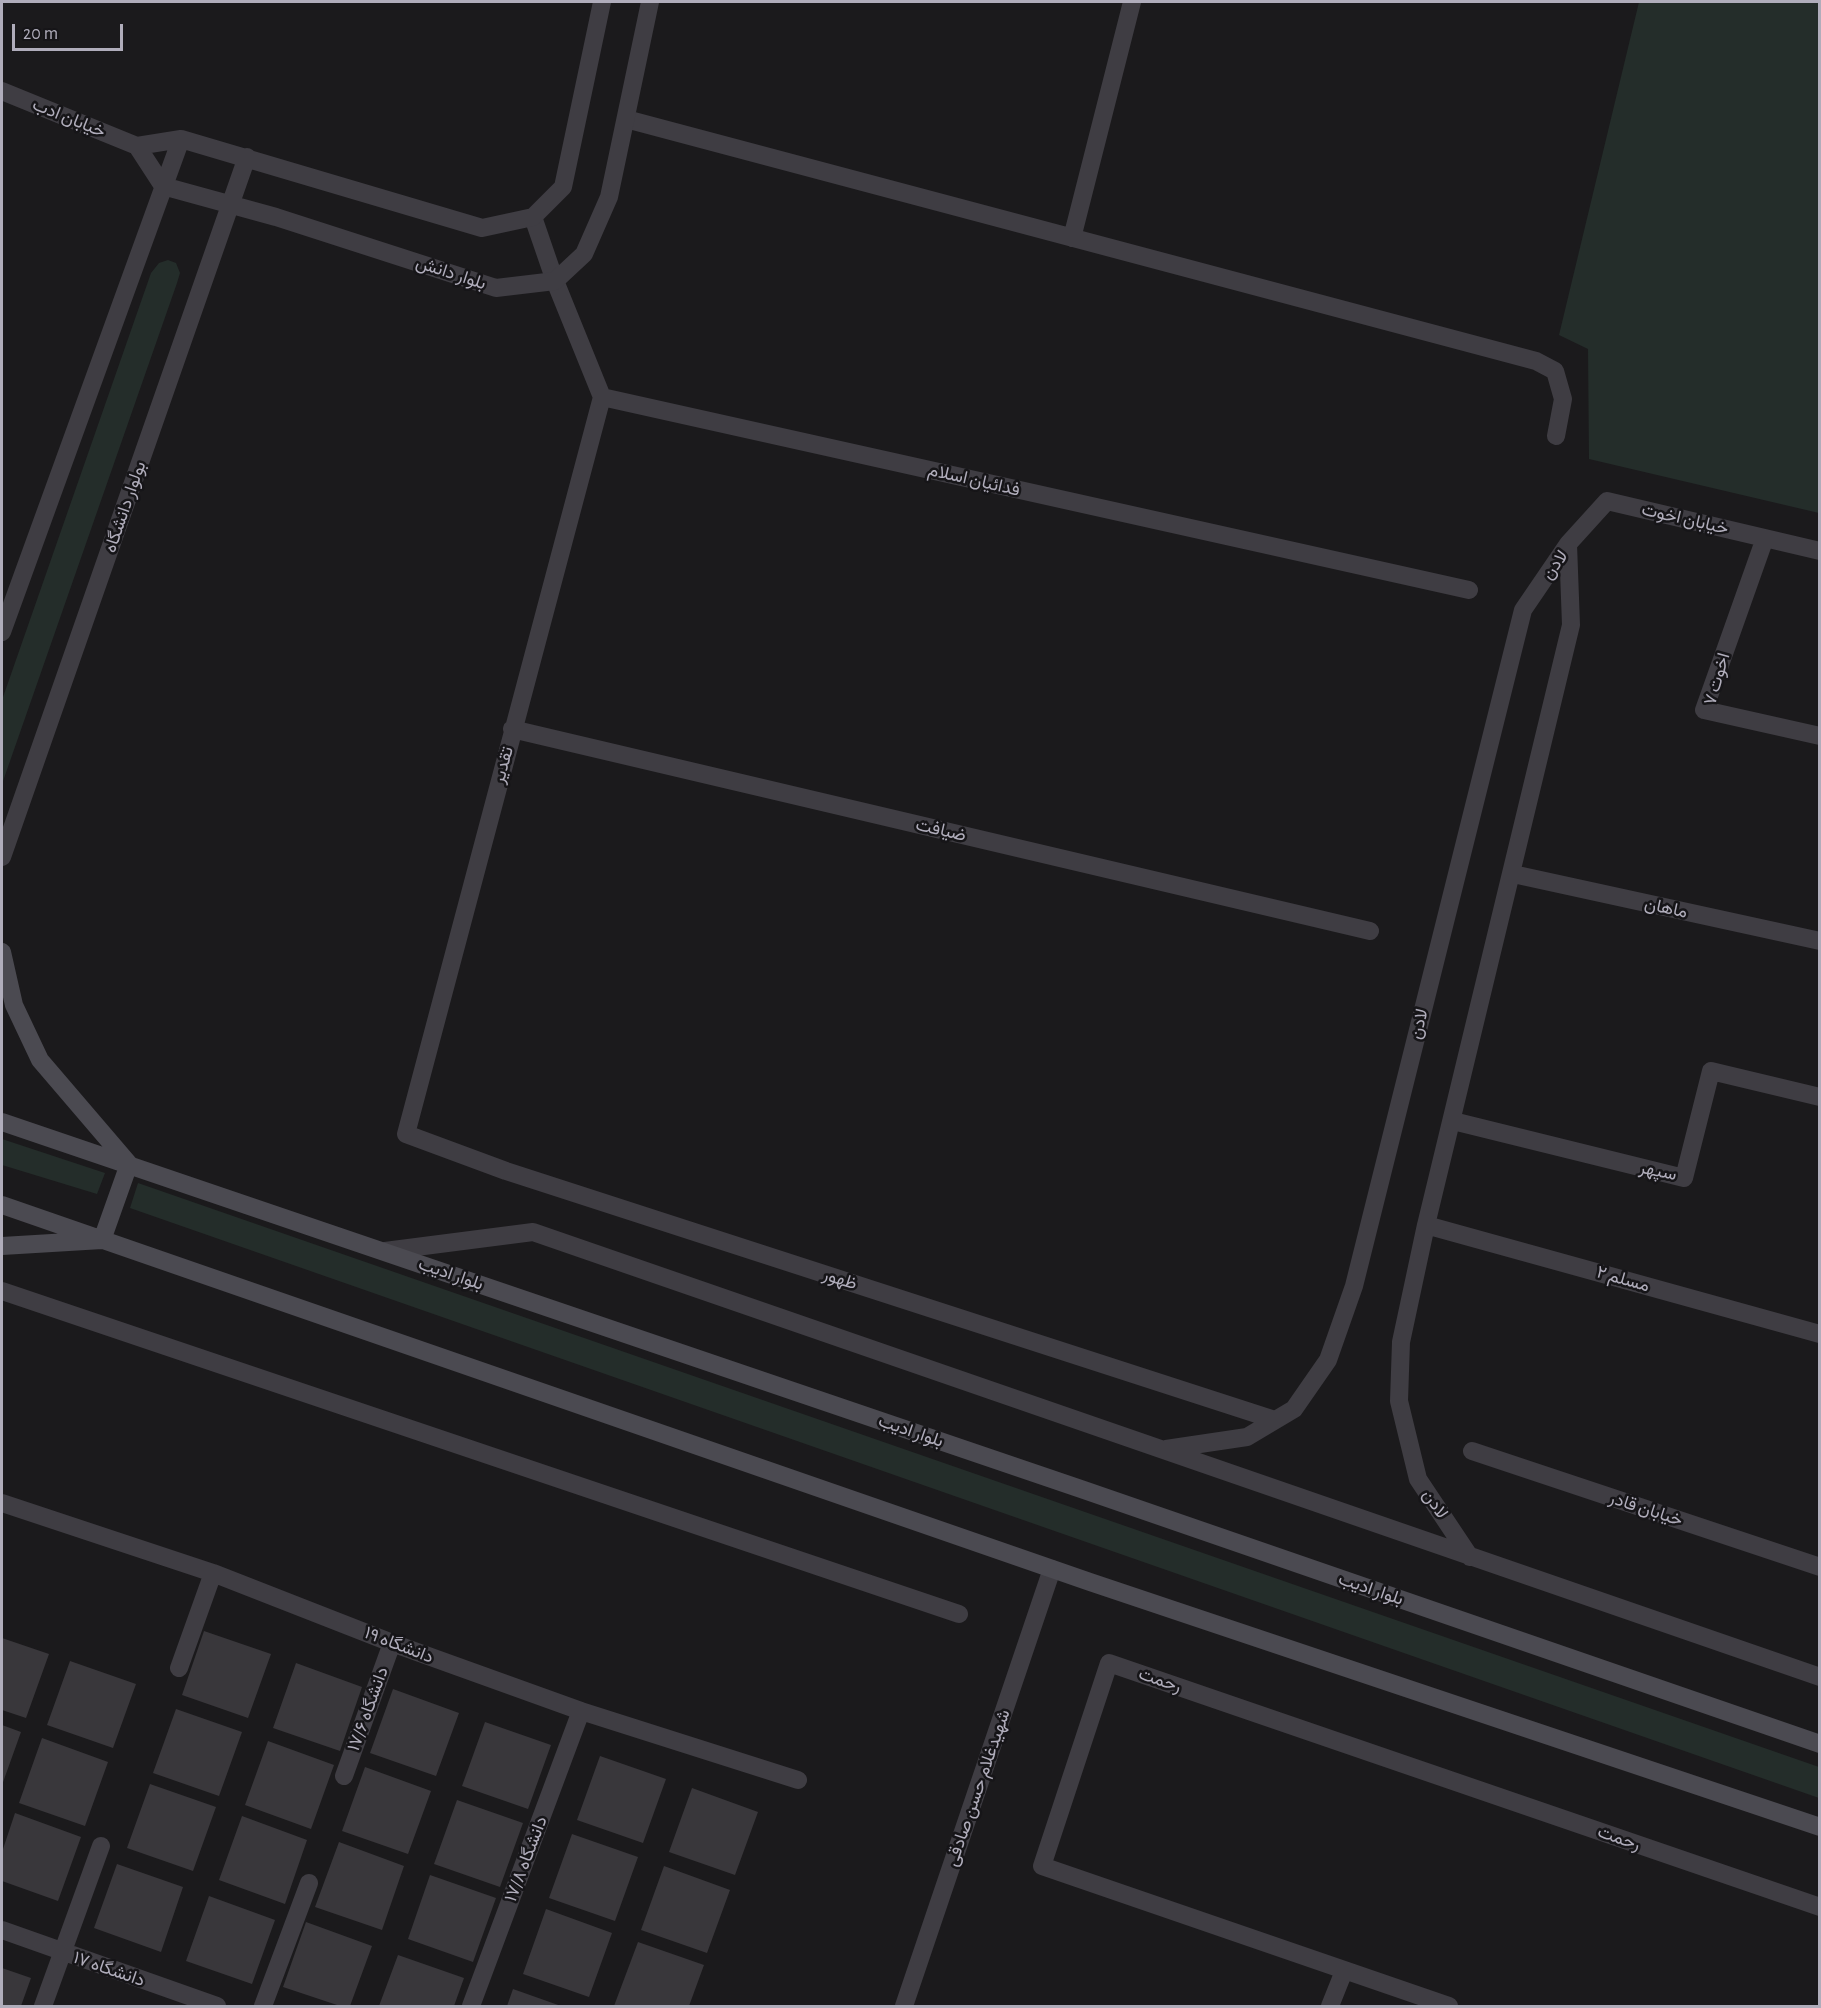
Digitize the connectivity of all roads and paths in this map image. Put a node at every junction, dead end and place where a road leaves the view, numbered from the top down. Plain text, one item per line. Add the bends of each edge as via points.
1 (602, 2) edge
2 (650, 2) edge
3 (1132, 2) edge
4 (2, 91) edge
5 (626, 119) junction
6 (181, 139) junction
7 (137, 146) junction
8 (247, 157) junction
9 (163, 186) junction
10 (231, 204) junction
11 (534, 217) junction
12 (1072, 238) junction
13 (555, 281) junction
14 (602, 397) junction
15 (1556, 436) dead end
16 (1765, 538) junction
17 (1568, 544) junction
18 (1820, 551) edge
19 (1469, 590) dead end
20 (2, 632) edge
21 (512, 729) junction
22 (1820, 736) edge
23 (2, 857) edge
24 (1513, 874) junction
25 (1370, 931) dead end
26 (1820, 941) edge
27 (2, 952) edge
28 (1820, 1097) edge
29 (1453, 1121) junction
30 (2, 1122) edge
31 (406, 1134) joint
32 (129, 1164) junction
33 (2, 1205) edge
34 (1426, 1225) junction
35 (102, 1240) junction
36 (2, 1246) edge
37 (385, 1251) junction
38 (2, 1291) edge
39 (1820, 1334) edge
40 (1275, 1420) junction
41 (1161, 1449) junction
42 (1472, 1451) dead end
43 (2, 1503) edge
44 (1470, 1557) junction
45 (1820, 1567) edge
46 (1052, 1569) junction
47 (213, 1573) junction
48 (959, 1614) dead end
49 (392, 1643) junction
50 (179, 1668) dead end
51 (1820, 1677) edge
52 (581, 1711) junction
53 (1820, 1744) edge
54 (344, 1776) dead end
55 (798, 1780) dead end
56 (1820, 1827) edge
57 (101, 1846) dead end
58 (309, 1883) dead end
59 (1820, 1907) edge
60 (2, 1930) edge
61 (63, 1952) junction
62 (1344, 1971) junction
63 (43, 2007) edge
64 (217, 2007) edge
65 (263, 2007) edge
66 (471, 2007) edge
67 (904, 2007) edge
68 (1330, 2007) edge
69 (1449, 2007) edge

1 - 11 street via 563,188
2 - 5 street
3 - 12 street
4 - 7 street, خیابان ادب
5 - 12 street
5 - 13 street via 609,197 584,254
6 - 7 street
6 - 8 street
6 - 9 street
7 - 9 street
8 - 10 street, بولوار دانشگاه
8 - 11 street via 482,228
9 - 10 street, بلوار دانش
9 - 20 street
10 - 13 street, بلوار دانش via 496,288
10 - 23 street, بولوار دانشگاه
11 - 13 street
12 - 15 street via 1536,361 1556,371 1563,399
13 - 14 street
14 - 19 street, فدائیان اسلام
14 - 21 street, تقدیر
16 - 17 street, خیابان اخوت via 1607,501
16 - 18 street, خیابان اخوت
16 - 22 street, اخوت ۷ via 1704,710
17 - 24 street, لادن via 1571,625
17 - 40 street, لادن via 1523,610 1354,1286 1328,1360 1294,1408
21 - 25 street, ضیافت
21 - 31 street, تقدیر
24 - 26 street, ماهان
24 - 29 street, لادن
27 - 32 main road via 14,1005 40,1060
28 - 29 street, سپهر via 1711,1071 1684,1178
29 - 34 street, لادن
30 - 32 main road, بلوار ادیب
31 - 40 street, ظهور via 506,1171
32 - 35 main road
32 - 37 main road, بلوار ادیب
33 - 35 main road
34 - 39 street, مسلم ۲
34 - 44 street, لادن via 1401,1342 1399,1401 1418,1479
35 - 36 main road
35 - 46 main road
37 - 41 street via 533,1232
37 - 53 main road, بلوار ادیب
38 - 48 street
40 - 41 street, لادن via 1247,1437
41 - 44 street
42 - 45 street, خیابان قادر
43 - 47 street, دانشگاه ۱۹
44 - 51 street
46 - 56 main road
46 - 67 street, شهیدغلام حسن صادقی
47 - 49 street, دانشگاه ۱۹
47 - 50 street
49 - 52 street, دانشگاه ۱۹
49 - 54 street, دانشگاه ۱۷/۶
52 - 55 street, دانشگاه ۱۹
52 - 66 street, دانشگاه ۱۷/۸
57 - 61 street
58 - 65 street
59 - 62 street, رحمت via 1109,1663 1042,1866
60 - 61 street, دانشگاه ۱۷
61 - 63 street
61 - 64 street, دانشگاه ۱۷
62 - 68 street
62 - 69 street, رحمت

